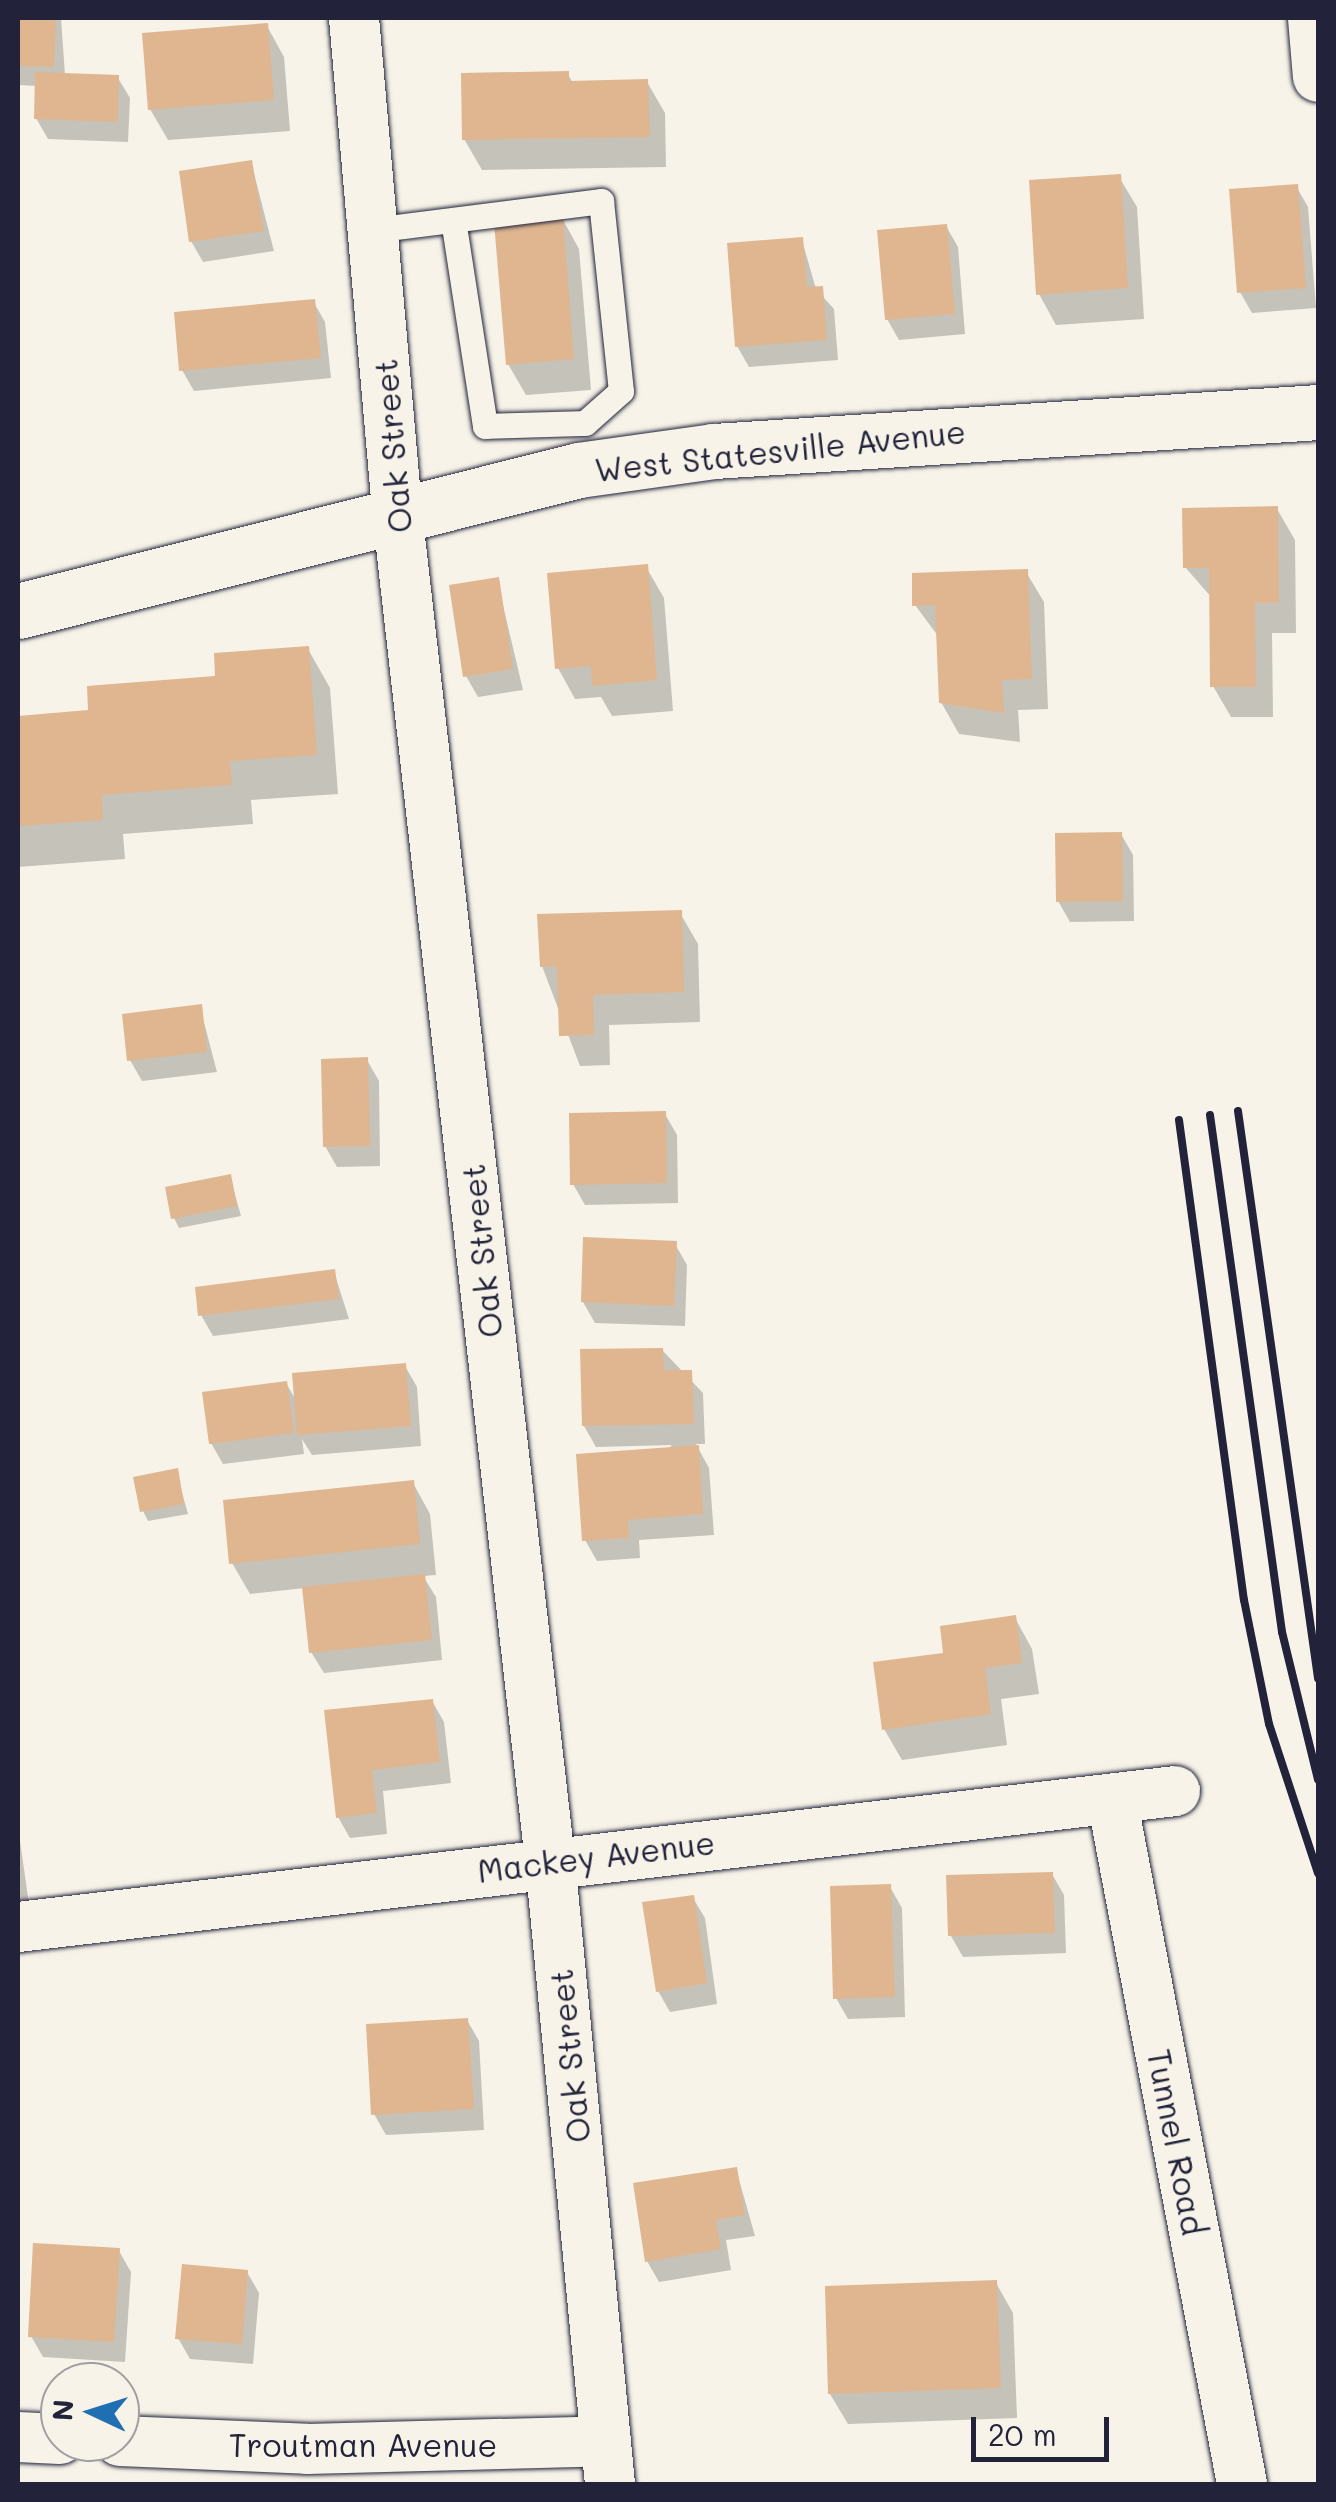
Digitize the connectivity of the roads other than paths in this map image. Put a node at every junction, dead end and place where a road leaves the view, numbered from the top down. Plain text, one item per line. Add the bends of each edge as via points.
1 (354, 18) edge
2 (1314, 18) edge
3 (1318, 78) edge
4 (453, 220) junction
5 (372, 230) junction
6 (1318, 412) edge
7 (587, 446) junction
8 (396, 511) junction
9 (18, 611) edge
10 (1175, 1791) dead end
11 (1112, 1799) junction
12 (550, 1860) junction
13 (18, 1927) edge
14 (140, 2443) edge
15 (608, 2463) edge
16 (1242, 2484) edge

1 - 5 street, Oak Street
2 - 3 street
4 - 5 lane
4 - 7 lane via 485,426
4 - 7 lane via 601,201 620,391
5 - 8 street, Oak Street
6 - 7 street, West Statesville Avenue via 714,451
7 - 8 street, West Statesville Avenue
8 - 9 street, West Statesville Avenue
8 - 12 street, Oak Street
10 - 11 street, Mackey Avenue
11 - 12 street, Mackey Avenue
11 - 16 street, Tunnel Road
12 - 13 street, Mackey Avenue
12 - 15 street, Oak Street
14 - 15 street, Troutman Avenue

